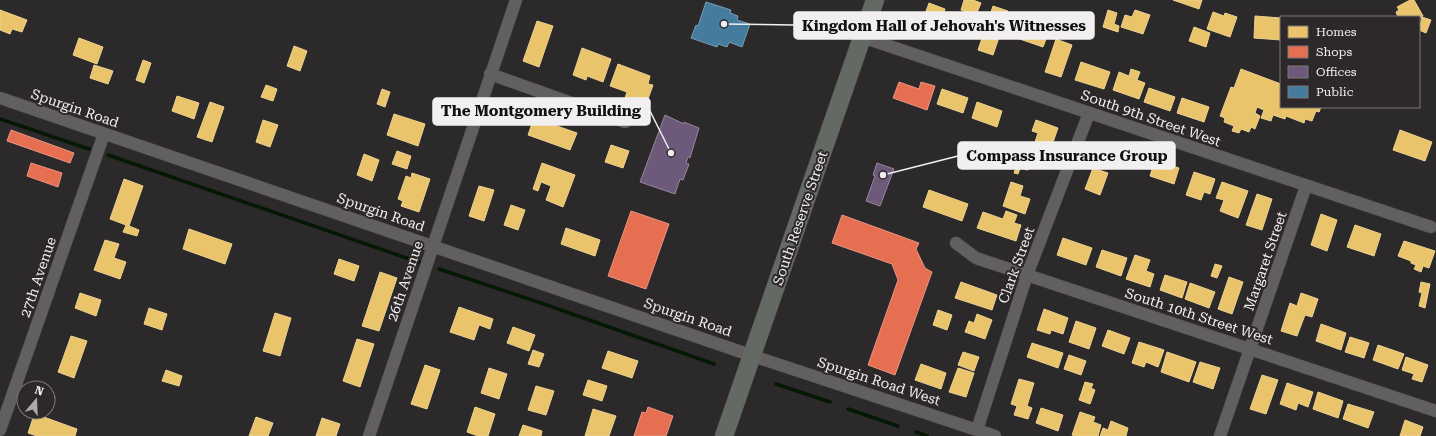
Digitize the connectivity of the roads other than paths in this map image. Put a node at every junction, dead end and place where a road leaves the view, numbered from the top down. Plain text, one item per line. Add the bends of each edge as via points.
1 (516, 0) edge
2 (875, 0) edge
3 (862, 37) junction
4 (490, 74) junction
5 (0, 98) edge
6 (1089, 113) junction
7 (625, 122) dead end
8 (104, 134) junction
9 (1306, 186) junction
10 (1431, 227) dead end
11 (956, 243) dead end
12 (433, 246) junction
13 (1027, 275) junction
14 (1251, 349) junction
15 (753, 356) junction
16 (1436, 411) edge
17 (0, 430) edge
18 (977, 430) junction
19 (369, 436) edge
20 (724, 436) edge
21 (995, 436) edge
22 (1220, 436) edge

1 - 4 street, 26th Avenue
2 - 3 highway, South Reserve Street
3 - 6 street, South 9th Street West
3 - 15 highway, South Reserve Street
4 - 7 street
4 - 12 street, 26th Avenue
5 - 8 street, Spurgin Road
6 - 9 street, South 9th Street West
6 - 13 street, Clark Street
8 - 12 street, Spurgin Road
8 - 17 street, 27th Avenue
9 - 10 street, South 9th Street West
9 - 14 street, Margaret Street
11 - 13 street, South 10th Street West via 976,258
12 - 15 street, Spurgin Road
12 - 19 street, 26th Avenue
13 - 14 street, South 10th Street West
13 - 18 street, Clark Street
14 - 16 street, South 10th Street West
14 - 22 street, Margaret Street
15 - 18 street, Spurgin Road West
15 - 20 highway, South Reserve Street
18 - 21 street, Spurgin Road West

